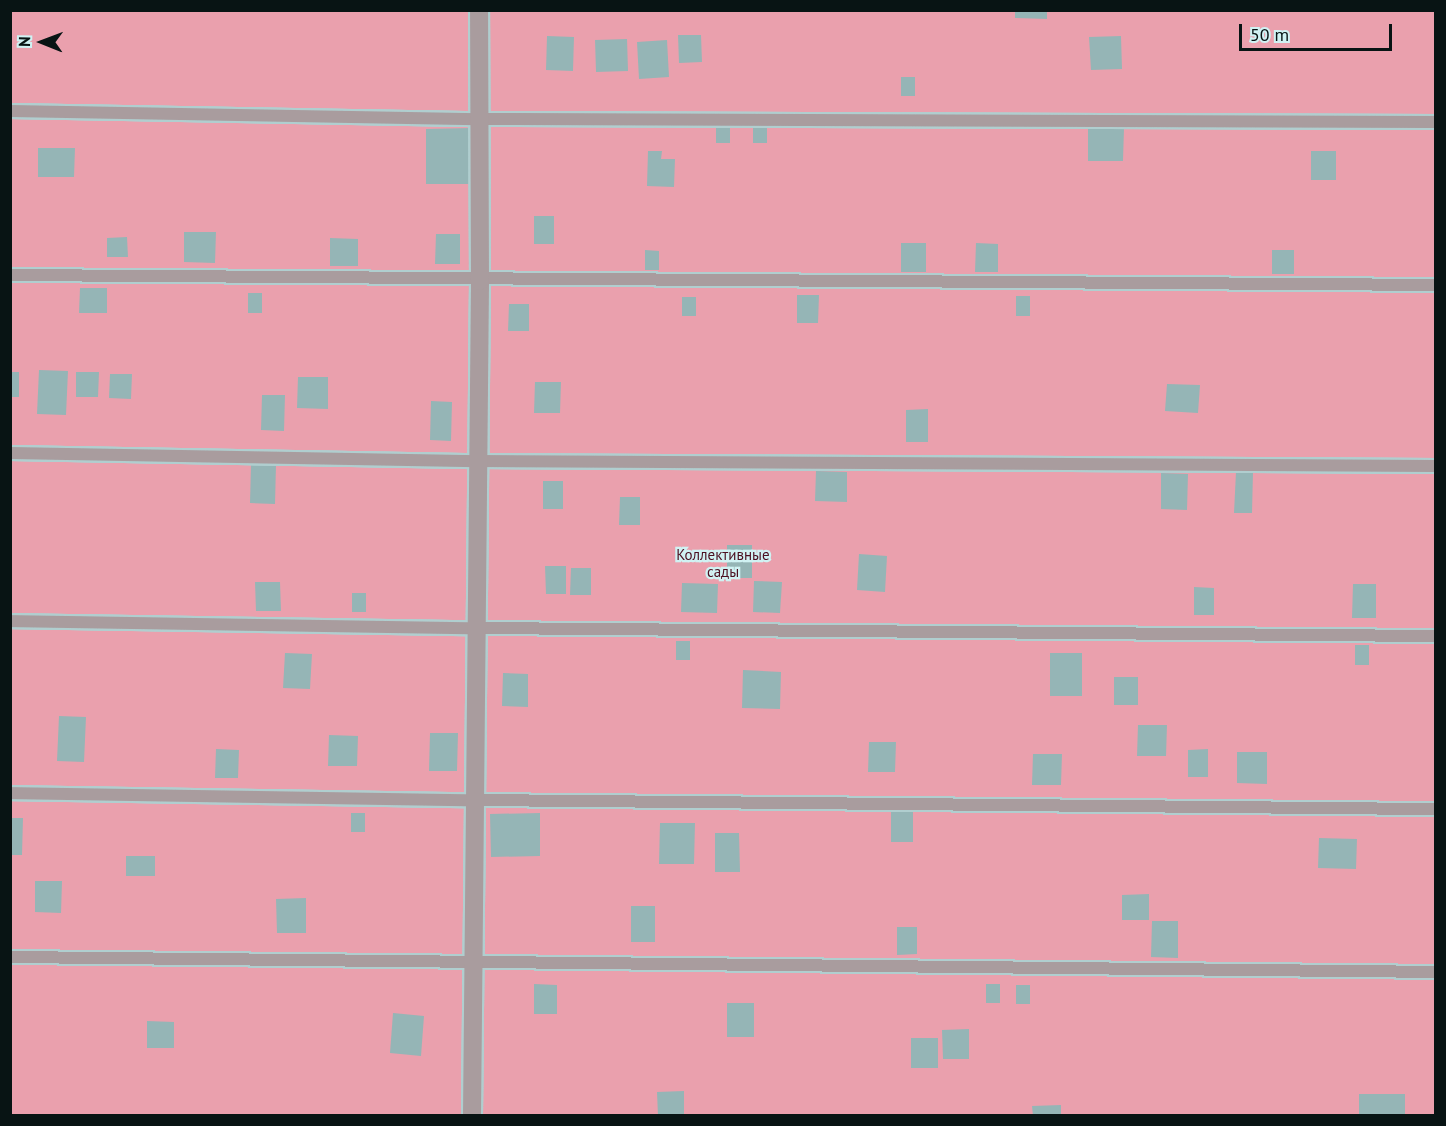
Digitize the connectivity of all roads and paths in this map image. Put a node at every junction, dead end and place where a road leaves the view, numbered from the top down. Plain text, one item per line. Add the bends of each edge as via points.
1 (479, 10) edge
2 (10, 111) edge
3 (479, 119) junction
4 (1436, 122) edge
5 (10, 275) edge
6 (480, 281) junction
7 (1436, 285) edge
8 (10, 453) edge
9 (479, 461) junction
10 (1436, 466) edge
11 (10, 621) edge
12 (478, 628) junction
13 (1436, 636) edge
14 (10, 793) edge
15 (475, 801) junction
16 (1436, 808) edge
17 (10, 957) edge
18 (473, 961) junction
19 (1436, 972) edge
20 (472, 1116) edge

1 - 3 street
2 - 3 lane
3 - 4 lane
3 - 6 street
5 - 6 lane
6 - 7 lane
6 - 9 street
8 - 9 lane
9 - 10 lane
9 - 12 street
11 - 12 lane
12 - 13 lane
12 - 15 street
14 - 15 lane
15 - 16 lane
15 - 18 street
17 - 18 lane
18 - 19 lane
18 - 20 street

